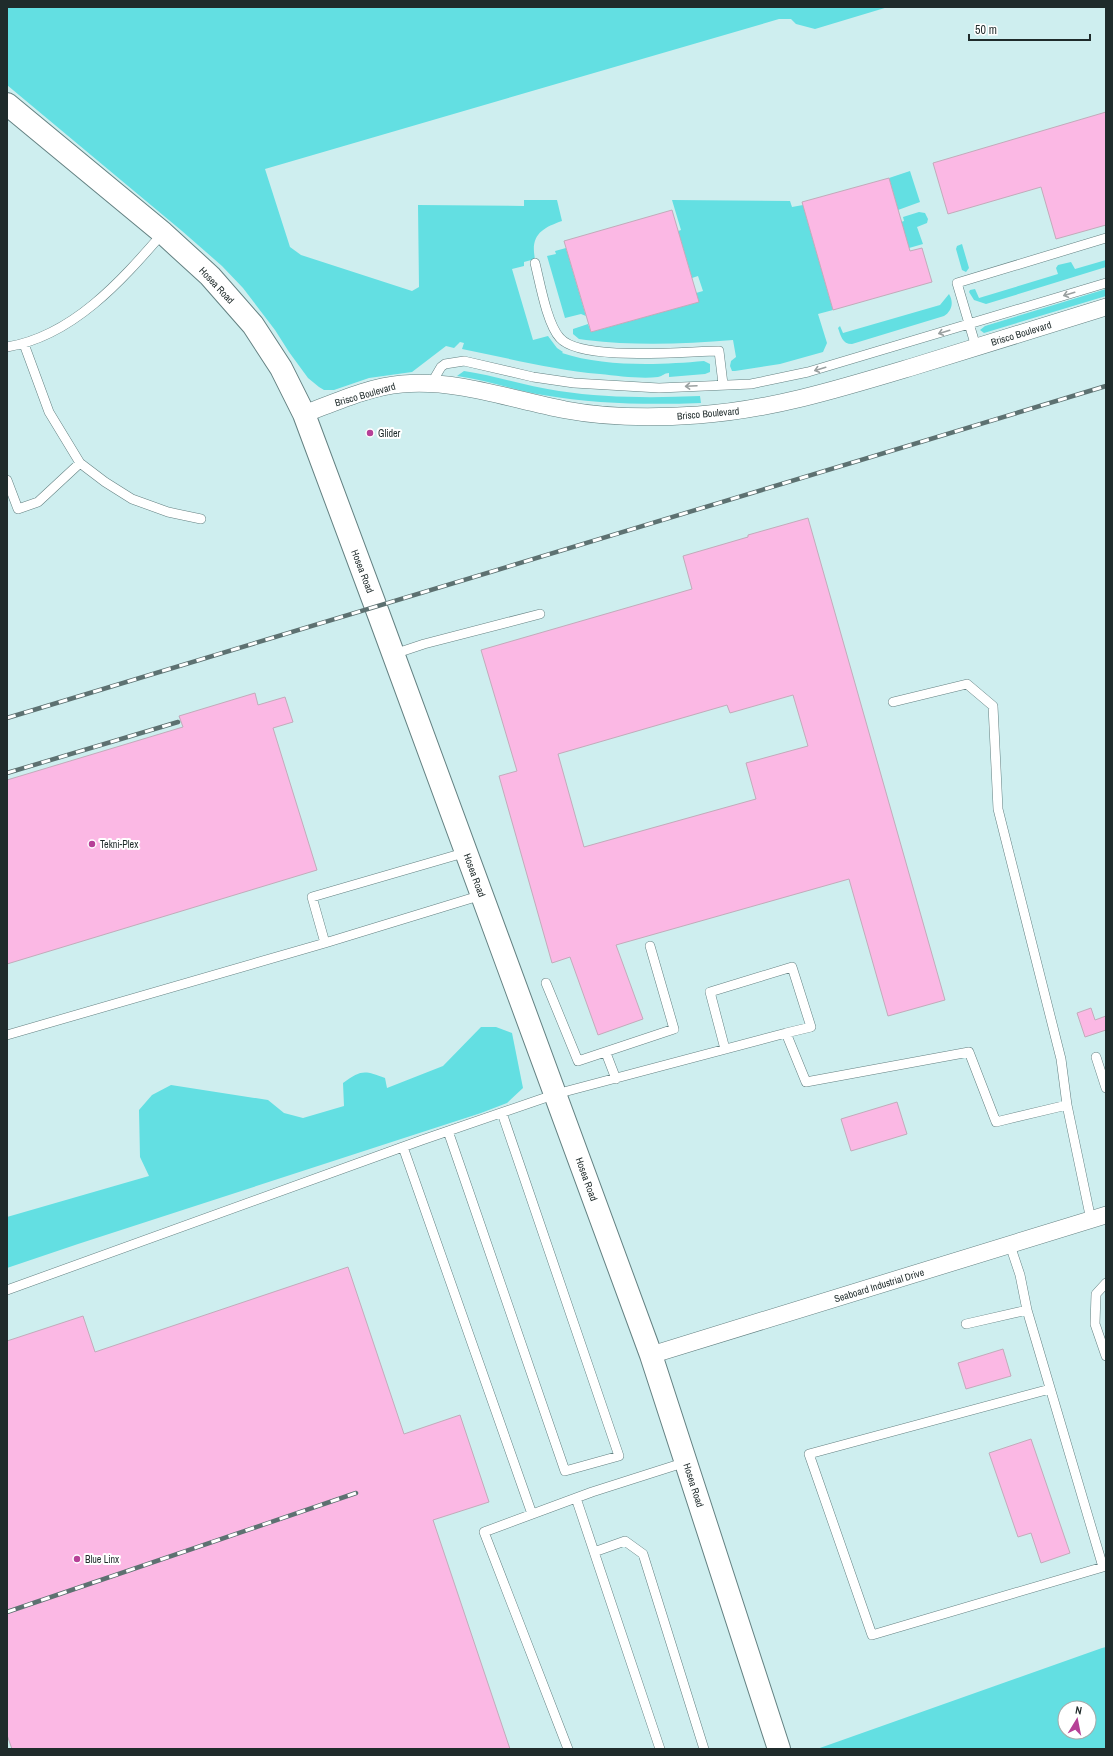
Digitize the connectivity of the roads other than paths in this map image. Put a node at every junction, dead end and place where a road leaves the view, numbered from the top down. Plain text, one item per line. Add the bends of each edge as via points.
1 (7, 104) edge
2 (163, 233) junction
3 (1106, 238) edge
4 (535, 263) dead end
5 (1106, 283) edge
6 (1106, 307) edge
7 (968, 325) junction
8 (24, 344) junction
9 (7, 347) edge
10 (976, 347) junction
11 (431, 384) junction
12 (723, 384) junction
13 (304, 414) junction
14 (80, 462) junction
15 (7, 480) edge
16 (201, 519) dead end
17 (540, 614) dead end
18 (394, 654) junction
19 (893, 702) dead end
20 (467, 852) junction
21 (482, 895) junction
22 (325, 943) junction
23 (650, 946) dead end
24 (546, 983) dead end
25 (786, 1033) junction
26 (7, 1035) edge
27 (726, 1049) junction
28 (606, 1052) junction
29 (1096, 1057) dead end
30 (616, 1079) junction
31 (1106, 1088) edge
32 (556, 1094) junction
33 (1067, 1105) junction
34 (502, 1113) junction
35 (448, 1131) junction
36 (403, 1147) junction
37 (1098, 1218) edge
38 (1010, 1245) junction
39 (1106, 1283) edge
40 (7, 1290) edge
41 (1027, 1310) junction
42 (966, 1324) dead end
43 (651, 1355) junction
44 (1106, 1356) edge
45 (1050, 1389) junction
46 (687, 1462) junction
47 (576, 1498) junction
48 (532, 1514) junction
49 (594, 1552) junction
50 (568, 1749) edge
51 (660, 1749) edge
52 (704, 1749) edge
53 (779, 1749) edge

1 - 2 street, Hosea Road
2 - 8 lane via 132,269 98,302 48,335
2 - 13 street, Hosea Road via 210,276 253,325 282,368
3 - 7 lane via 957,283
4 - 12 lane via 553,327 560,339 569,345 601,352 719,350
5 -> 7 lane
6 - 10 street, Brisco Boulevard
7 - 10 lane
7 -> 12 lane via 808,372 751,384
8 - 9 lane
8 - 14 lane via 49,412
10 - 11 street, Brisco Boulevard via 790,401 697,415 616,415 568,410 470,389
12 -> 11 lane via 659,388 574,383 533,377 464,361 445,364
11 - 13 street, Brisco Boulevard via 386,386
13 - 18 street, Hosea Road
14 - 15 lane via 38,502 18,509
14 - 16 lane via 132,499 168,512
17 - 18 lane
18 - 20 street, Hosea Road
19 - 33 lane via 967,684 993,706 998,809 1061,1059
20 - 21 street, Hosea Road
20 - 22 lane via 312,897
21 - 22 lane
21 - 32 street, Hosea Road
22 - 26 lane
23 - 28 lane via 674,1029
24 - 28 lane via 578,1061
25 - 27 lane
25 - 27 lane via 810,1027 792,967 710,992
25 - 33 lane via 806,1082 969,1052 996,1122
27 - 30 lane
28 - 30 lane
29 - 31 lane
30 - 32 lane
32 - 34 lane
32 - 43 street, Hosea Road
33 - 37 lane
34 - 35 lane
34 - 35 lane via 619,1456 565,1471
35 - 36 lane
36 - 40 lane
36 - 48 lane
37 - 38 street, Seaboard Industrial Drive
38 - 41 lane via 1020,1275
38 - 43 street, Seaboard Industrial Drive
39 - 44 lane via 1096,1294 1095,1324
41 - 42 lane
41 - 45 lane
43 - 46 street, Hosea Road
45 - 45 lane via 1103,1567 872,1635 809,1454
46 - 47 lane
46 - 53 street, Hosea Road
47 - 48 lane
47 - 49 lane
48 - 50 lane via 484,1532
49 - 51 lane
49 - 52 lane via 625,1541 644,1554

